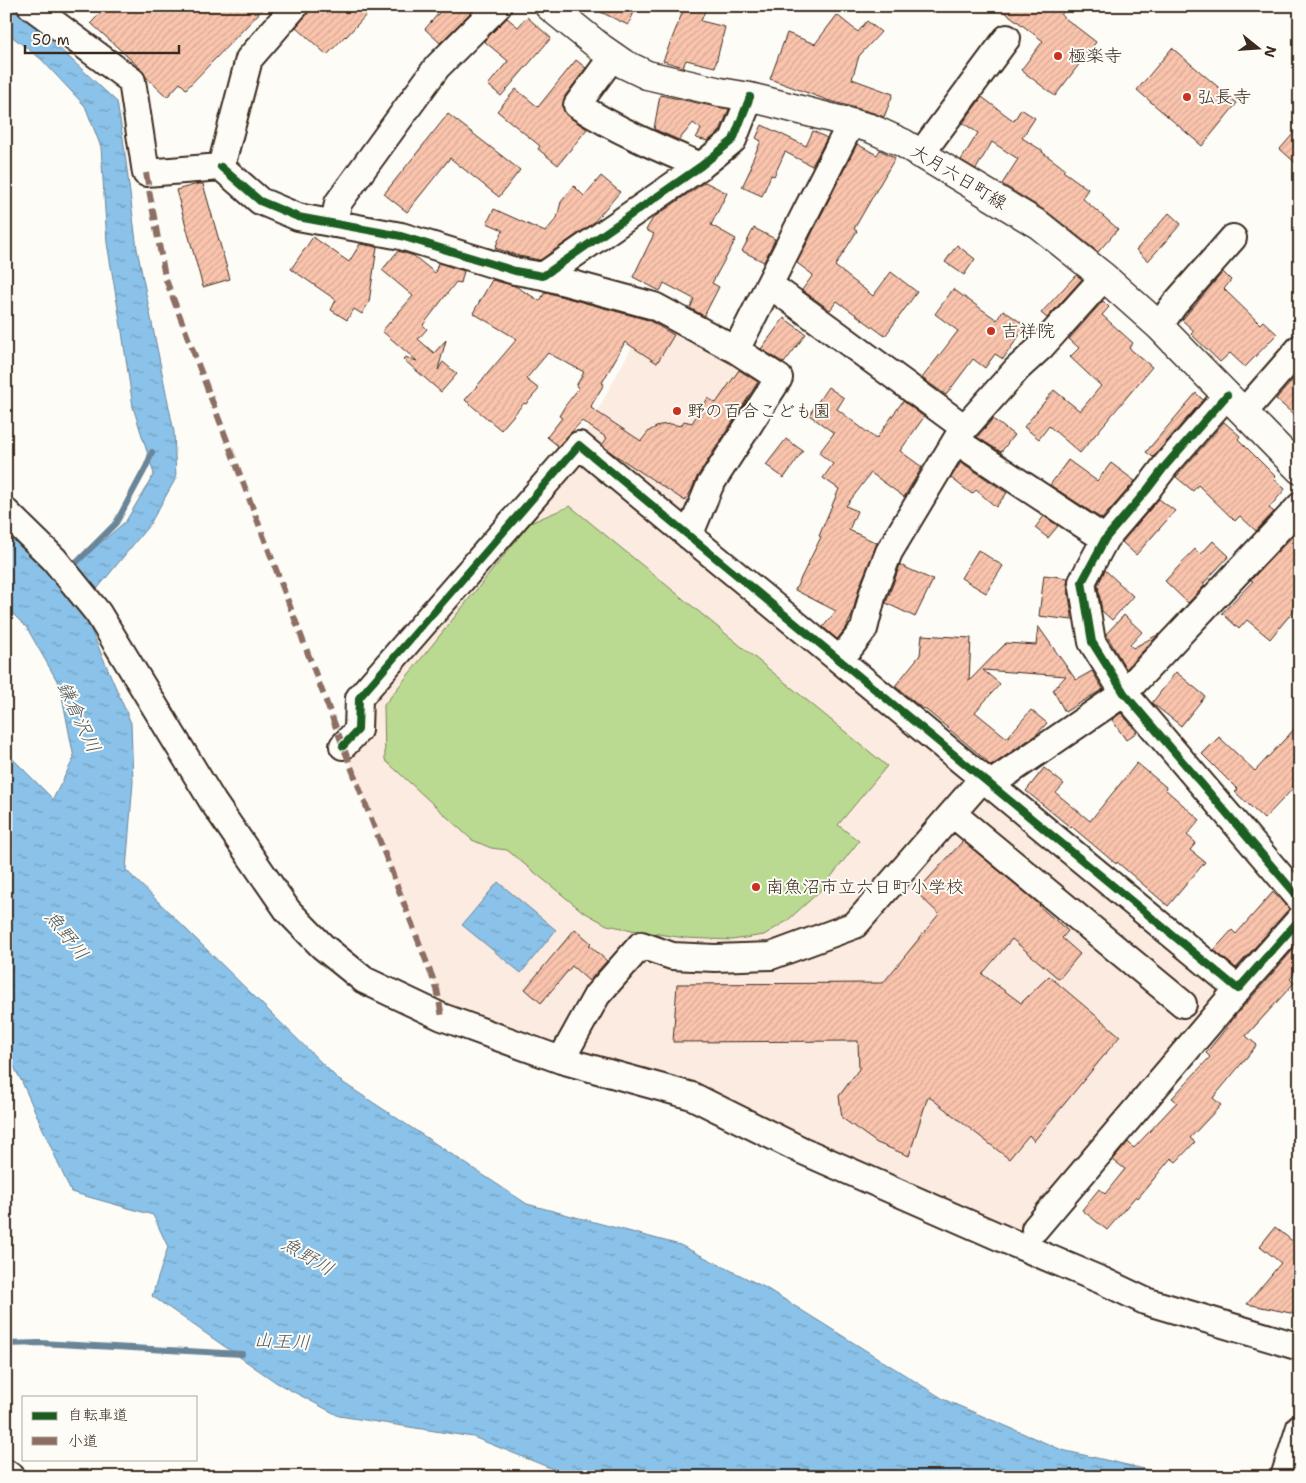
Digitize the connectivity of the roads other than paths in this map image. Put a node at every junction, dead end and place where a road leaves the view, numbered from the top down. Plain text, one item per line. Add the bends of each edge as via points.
1 (31, 6) edge
2 (295, 6) edge
3 (498, 6) edge
4 (549, 6) edge
5 (1007, 38) dead end
6 (613, 56) junction
7 (750, 97) junction
8 (851, 123) junction
9 (920, 155) junction
10 (701, 166) junction
11 (221, 167) junction
12 (334, 224) junction
13 (1233, 238) dead end
14 (543, 276) junction
15 (1104, 276) junction
16 (770, 284) junction
17 (1158, 326) junction
18 (1300, 348) edge
19 (736, 350) junction
20 (1236, 403) junction
21 (962, 432) junction
22 (1300, 470) edge
23 (1300, 506) edge
24 (6, 512) edge
25 (689, 536) junction
26 (1105, 539) junction
27 (840, 660) junction
28 (1124, 693) junction
29 (342, 746) dead end
30 (987, 781) junction
31 (953, 814) junction
32 (1300, 899) edge
33 (1300, 919) edge
34 (1238, 989) junction
35 (1183, 1004) dead end
36 (561, 1060) junction
37 (1034, 1229) dead end
38 (1300, 1347) edge
39 (1300, 1427) edge
40 (6, 1474) edge
41 (12, 1477) edge
42 (1284, 1477) edge

1 - 11 street via 132,81 146,173
2 - 11 street via 249,59
3 - 12 street via 437,67 338,203
4 - 6 main road, 大月六日町線
5 - 9 street
6 - 7 main road, 大月六日町線 via 647,75
6 - 10 street via 576,105 603,122
7 - 8 main road, 大月六日町線
7 - 10 street via 733,140
8 - 9 main road, 大月六日町線 via 903,143
8 - 16 street
9 - 15 main road, 大月六日町線 via 1039,225
10 - 14 street
11 - 12 street via 260,201 298,217
12 - 14 street via 401,236 515,271
13 - 17 street
14 - 19 street via 654,306
15 - 17 main road, 大月六日町線
15 - 21 street
16 - 19 street
16 - 21 street via 962,426
17 - 20 main road, 大月六日町線
18 - 20 street
19 - 25 street via 779,378 710,485
20 - 22 main road, 大月六日町線
20 - 26 street via 1166,465
21 - 26 street via 961,444
21 - 27 street via 888,552 864,629
23 - 28 street
24 - 36 street via 57,563 98,614 219,810 288,910 322,946 364,980 388,992 442,1017
25 - 27 street
25 - 29 street via 579,445 359,698 358,730
26 - 28 street via 1082,582 1092,642
27 - 30 street
28 - 30 street
28 - 32 street
30 - 31 street
30 - 34 street
31 - 35 street
31 - 36 street via 855,925 771,956 672,956 641,945 597,995
33 - 34 street
34 - 37 street
36 - 38 street via 692,1096 801,1150 1145,1301
39 - 42 street
40 - 41 street

